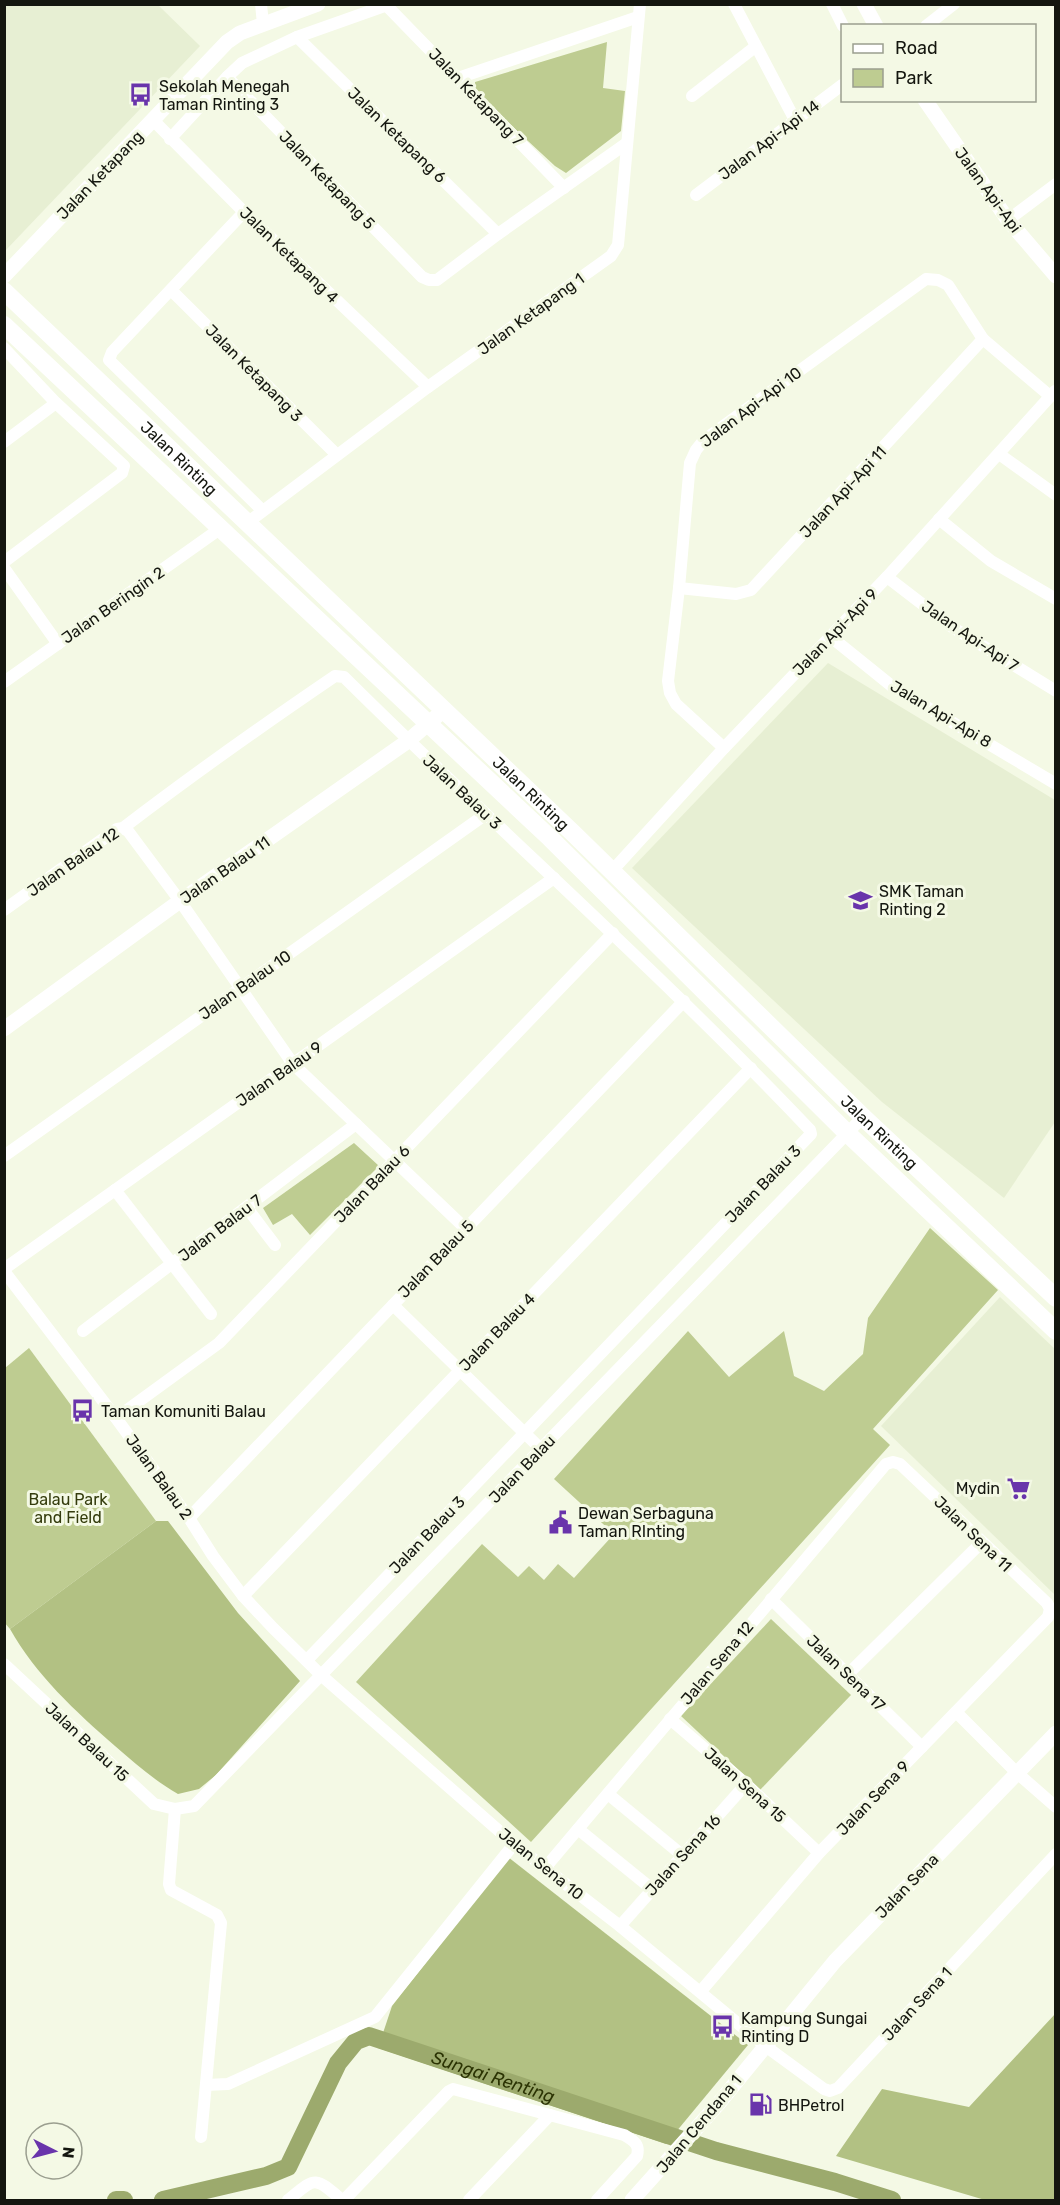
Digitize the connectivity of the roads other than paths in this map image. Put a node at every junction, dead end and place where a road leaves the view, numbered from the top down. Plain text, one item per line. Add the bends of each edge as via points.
1 (261, 4) edge
2 (318, 4) edge
3 (734, 4) edge
4 (832, 4) edge
5 (864, 4) edge
6 (954, 4) edge
7 (389, 5) edge
8 (639, 10) edge
9 (263, 24) junction
10 (842, 24) edge
11 (875, 24) edge
12 (929, 24) edge
13 (297, 37) junction
14 (755, 47) junction
15 (227, 77) junction
16 (458, 78) junction
17 (841, 86) edge
18 (692, 96) dead end
19 (926, 102) edge
20 (153, 120) junction
21 (795, 120) junction
22 (170, 139) junction
23 (627, 143) junction
24 (1056, 184) edge
25 (564, 188) junction
26 (696, 195) dead end
27 (244, 212) junction
28 (1008, 220) junction
29 (498, 234) junction
30 (4, 276) edge
31 (1056, 276) edge
32 (171, 290) junction
33 (4, 291) edge
34 (4, 325) edge
35 (984, 339) junction
36 (4, 348) edge
37 (428, 387) junction
38 (1053, 393) edge
39 (56, 403) junction
40 (4, 442) edge
41 (999, 454) junction
42 (337, 455) junction
43 (1056, 495) edge
44 (262, 510) junction
45 (939, 519) junction
46 (247, 523) junction
47 (221, 528) junction
48 (4, 561) edge
49 (4, 568) edge
50 (887, 577) junction
51 (679, 588) junction
52 (1056, 599) edge
53 (831, 637) junction
54 (58, 644) junction
55 (4, 682) edge
56 (1056, 691) edge
57 (444, 710) junction
58 (429, 724) junction
59 (408, 741) junction
60 (723, 748) junction
61 (1056, 784) edge
62 (486, 814) junction
63 (123, 828) junction
64 (611, 872) junction
65 (554, 878) junction
66 (180, 901) junction
67 (4, 910) edge
68 (612, 933) junction
69 (240, 988) junction
70 (684, 1001) junction
71 (4, 1029) edge
72 (293, 1064) junction
73 (751, 1068) junction
74 (862, 1117) junction
75 (356, 1124) junction
76 (847, 1133) junction
77 (4, 1156) edge
78 (395, 1161) junction
79 (115, 1190) junction
80 (247, 1208) junction
81 (466, 1229) junction
82 (275, 1245) dead end
83 (172, 1264) junction
84 (4, 1270) edge
85 (1056, 1298) edge
86 (393, 1305) junction
87 (211, 1314) dead end
88 (83, 1331) dead end
89 (1056, 1331) edge
90 (460, 1370) junction
91 (116, 1418) junction
92 (525, 1433) junction
93 (542, 1449) junction
94 (893, 1462) joint
95 (189, 1518) junction
96 (981, 1543) junction
97 (243, 1596) junction
98 (771, 1599) junction
99 (1050, 1610) joint
100 (307, 1660) junction
101 (4, 1664) edge
102 (848, 1675) junction
103 (322, 1676) junction
104 (956, 1712) junction
105 (670, 1719) junction
106 (1056, 1733) edge
107 (922, 1747) junction
108 (1016, 1772) junction
109 (746, 1784) junction
110 (608, 1794) junction
111 (1056, 1807) edge
112 (176, 1809) junction
113 (578, 1829) junction
114 (514, 1844) junction
115 (819, 1853) junction
116 (1056, 1854) edge
117 (682, 1855) junction
118 (545, 1868) junction
119 (652, 1889) junction
120 (620, 1926) junction
121 (701, 1991) junction
122 (764, 2045) junction
123 (207, 2085) junction
124 (550, 2115) junction
125 (201, 2137) dead end
126 (288, 2200) edge
127 (343, 2200) edge
128 (469, 2200) edge
129 (597, 2200) edge
130 (632, 2200) edge

1 - 9 street
2 - 9 street, Jalan Ketapang
3 - 14 street
4 - 10 street
5 - 11 street
6 - 12 street
7 - 13 street
7 - 16 street, Jalan Ketapang 7
8 - 16 street
8 - 23 street, Jalan Ketapang 1
9 - 20 street, Jalan Ketapang via 227,42
13 - 15 street via 242,63
13 - 29 street, Jalan Ketapang 6
14 - 18 street
14 - 21 street
15 - 22 street
15 - 29 street, Jalan Ketapang 5 via 422,277 437,280
16 - 25 street, Jalan Ketapang 7
17 - 21 street, Jalan Api-Api 14
19 - 28 street, Jalan Api-Api
20 - 22 street, Jalan Ketapang 4
20 - 30 street, Jalan Ketapang
21 - 26 street, Jalan Api-Api 14
22 - 27 street, Jalan Ketapang 4
23 - 25 street
23 - 37 street, Jalan Ketapang 1 via 618,245 611,256
24 - 28 street
25 - 29 street
27 - 32 street
27 - 37 street, Jalan Ketapang 4
28 - 31 street, Jalan Api-Api
32 - 42 street, Jalan Ketapang 3
32 - 44 street via 112,352 109,360
33 - 46 main road, Jalan Rinting
34 - 47 main road, Jalan Rinting
35 - 38 street, Jalan Api-Api 10
35 - 51 street, Jalan Api-Api 11 via 751,590 736,594
35 - 51 street, Jalan Api-Api 10 via 948,285 926,279 704,440 690,463
36 - 39 street
37 - 42 street, Jalan Ketapang 1
38 - 41 street, Jalan Api-Api 9
39 - 40 street
39 - 48 street via 124,466 122,473
41 - 43 street
41 - 45 street, Jalan Api-Api 9
42 - 44 street, Jalan Ketapang 1
44 - 46 street, Jalan Ketapang 1
45 - 50 street, Jalan Api-Api 9
45 - 52 street via 991,561
46 - 57 main road, Jalan Rinting
47 - 54 street, Jalan Beringin 2
47 - 58 main road, Jalan Rinting
49 - 54 street
50 - 53 street, Jalan Api-Api 9
50 - 56 street, Jalan Api-Api 7 via 952,627
51 - 60 street, Jalan Api-Api 10 via 668,681 670,693 676,704
53 - 60 street, Jalan Api-Api 9
53 - 61 street, Jalan Api-Api 8 via 893,687
54 - 55 street, Jalan Beringin 2
57 - 58 street, Jalan Balau 11
57 - 64 main road, Jalan Rinting
58 - 59 street, Jalan Balau 11
58 - 76 main road, Jalan Rinting
59 - 62 street, Jalan Balau 3
59 - 63 street, Jalan Balau 3 via 344,677 335,676
59 - 66 street, Jalan Balau 11
60 - 64 street, Jalan Api-Api 9
62 - 65 street, Jalan Balau 3
62 - 69 street, Jalan Balau 10
63 - 66 street, Jalan Balau 12
63 - 67 street, Jalan Balau 12
64 - 74 main road, Jalan Rinting
65 - 68 street, Jalan Balau 3
65 - 72 street, Jalan Balau 9
66 - 69 street, Jalan Balau 12
66 - 71 street, Jalan Balau 11
68 - 70 street, Jalan Balau 3
68 - 78 street, Jalan Balau 6
69 - 72 street, Jalan Balau 12
69 - 77 street, Jalan Balau 10
70 - 73 street, Jalan Balau 3
70 - 81 street, Jalan Balau 5
72 - 75 street, Jalan Balau 12
72 - 79 street, Jalan Balau 9
73 - 90 street, Jalan Balau 4
73 - 92 street, Jalan Balau 3 via 811,1134
74 - 76 street, Jalan Balau
74 - 85 main road, Jalan Rinting
75 - 78 street, Jalan Balau 12
75 - 80 street, Jalan Balau 7
76 - 89 main road, Jalan Rinting
76 - 93 street, Jalan Balau
78 - 81 street, Jalan Balau 12
78 - 91 street, Jalan Balau 6 via 219,1343
79 - 83 street
79 - 84 street, Jalan Balau 9
80 - 82 street
80 - 83 street, Jalan Balau 7
81 - 86 street, Jalan Balau 5
83 - 87 street
83 - 88 street, Jalan Balau 7
84 - 91 street, Jalan Balau 2
86 - 90 street
86 - 95 street, Jalan Balau 5
90 - 92 street
90 - 97 street, Jalan Balau 4
91 - 95 street, Jalan Balau 2
92 - 93 street
92 - 100 street, Jalan Balau 3
93 - 103 street, Jalan Balau
94 - 96 street, Jalan Sena 11 via 900,1464
94 - 98 street, Jalan Sena 12 via 886,1464
95 - 97 street, Jalan Balau 2
96 - 99 street, Jalan Sena 11
96 - 102 street
97 - 100 street, Jalan Balau 2
98 - 102 street, Jalan Sena 17
98 - 105 street, Jalan Sena 12
99 - 104 street, Jalan Sena 9 via 1048,1617
100 - 103 street, Jalan Balau 2
101 - 112 street, Jalan Balau 15 via 153,1804
102 - 107 street, Jalan Sena 17
103 - 112 street, Jalan Balau via 194,1806
103 - 114 street, Jalan Sena 10
104 - 107 street, Jalan Sena 9
104 - 108 street
105 - 109 street, Jalan Sena 15
105 - 110 street, Jalan Sena 12
106 - 108 street, Jalan Sena
107 - 115 street, Jalan Sena 9
108 - 111 street
108 - 122 street, Jalan Sena via 835,1961
109 - 115 street, Jalan Sena 15
109 - 117 street, Jalan Sena 16
110 - 113 street, Jalan Sena 12
110 - 117 street
112 - 123 street via 171,1890 217,1915 221,1923
113 - 118 street, Jalan Sena 12
113 - 119 street
114 - 118 street, Jalan Sena 10
114 - 123 street via 375,2017 228,2084
115 - 121 street, Jalan Sena 9
116 - 122 street, Jalan Sena 1 via 838,2088 824,2089
117 - 119 street, Jalan Sena 16
118 - 120 street, Jalan Sena 10
119 - 120 street, Jalan Sena 16
120 - 121 street, Jalan Sena 10
121 - 122 street, Jalan Sena 10
122 - 130 street, Jalan Cendana 1 via 674,2156
123 - 125 street
124 - 127 street via 451,2090
124 - 128 street
124 - 129 street via 624,2135 639,2148 638,2156
126 - 127 street via 316,2181

